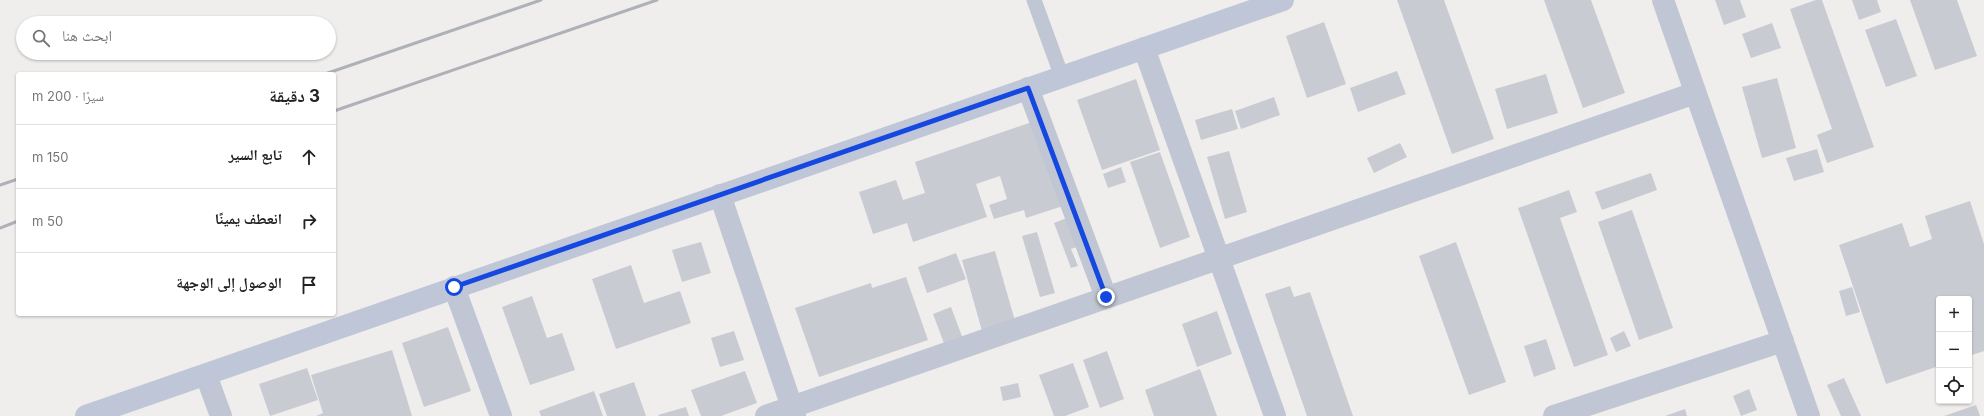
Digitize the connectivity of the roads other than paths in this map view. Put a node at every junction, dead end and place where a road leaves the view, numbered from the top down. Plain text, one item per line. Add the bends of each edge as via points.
1 (1034, 0) edge
2 (1283, 0) edge
3 (1663, 0) edge
4 (1144, 48) junction
5 (1062, 77) junction
6 (1028, 88) junction
7 (1695, 93) junction
8 (720, 195) junction
9 (1218, 259) junction
10 (454, 287) junction
11 (1106, 297) junction
12 (1783, 342) junction
13 (206, 375) junction
14 (793, 412) edge
15 (86, 416) edge
16 (221, 416) edge
17 (501, 416) edge
18 (766, 416) edge
19 (1275, 416) edge
20 (1554, 416) edge
21 (1809, 416) edge

1 - 5 lane
2 - 4 main road
3 - 7 street
4 - 5 main road
4 - 9 street
5 - 6 main road
6 - 8 main road
6 - 11 street
7 - 9 street
7 - 12 street
8 - 10 main road
8 - 14 street
9 - 11 street
9 - 19 street
10 - 13 main road
10 - 17 street
11 - 14 street
12 - 20 street
12 - 21 street
13 - 15 main road
13 - 16 street
14 - 18 street

